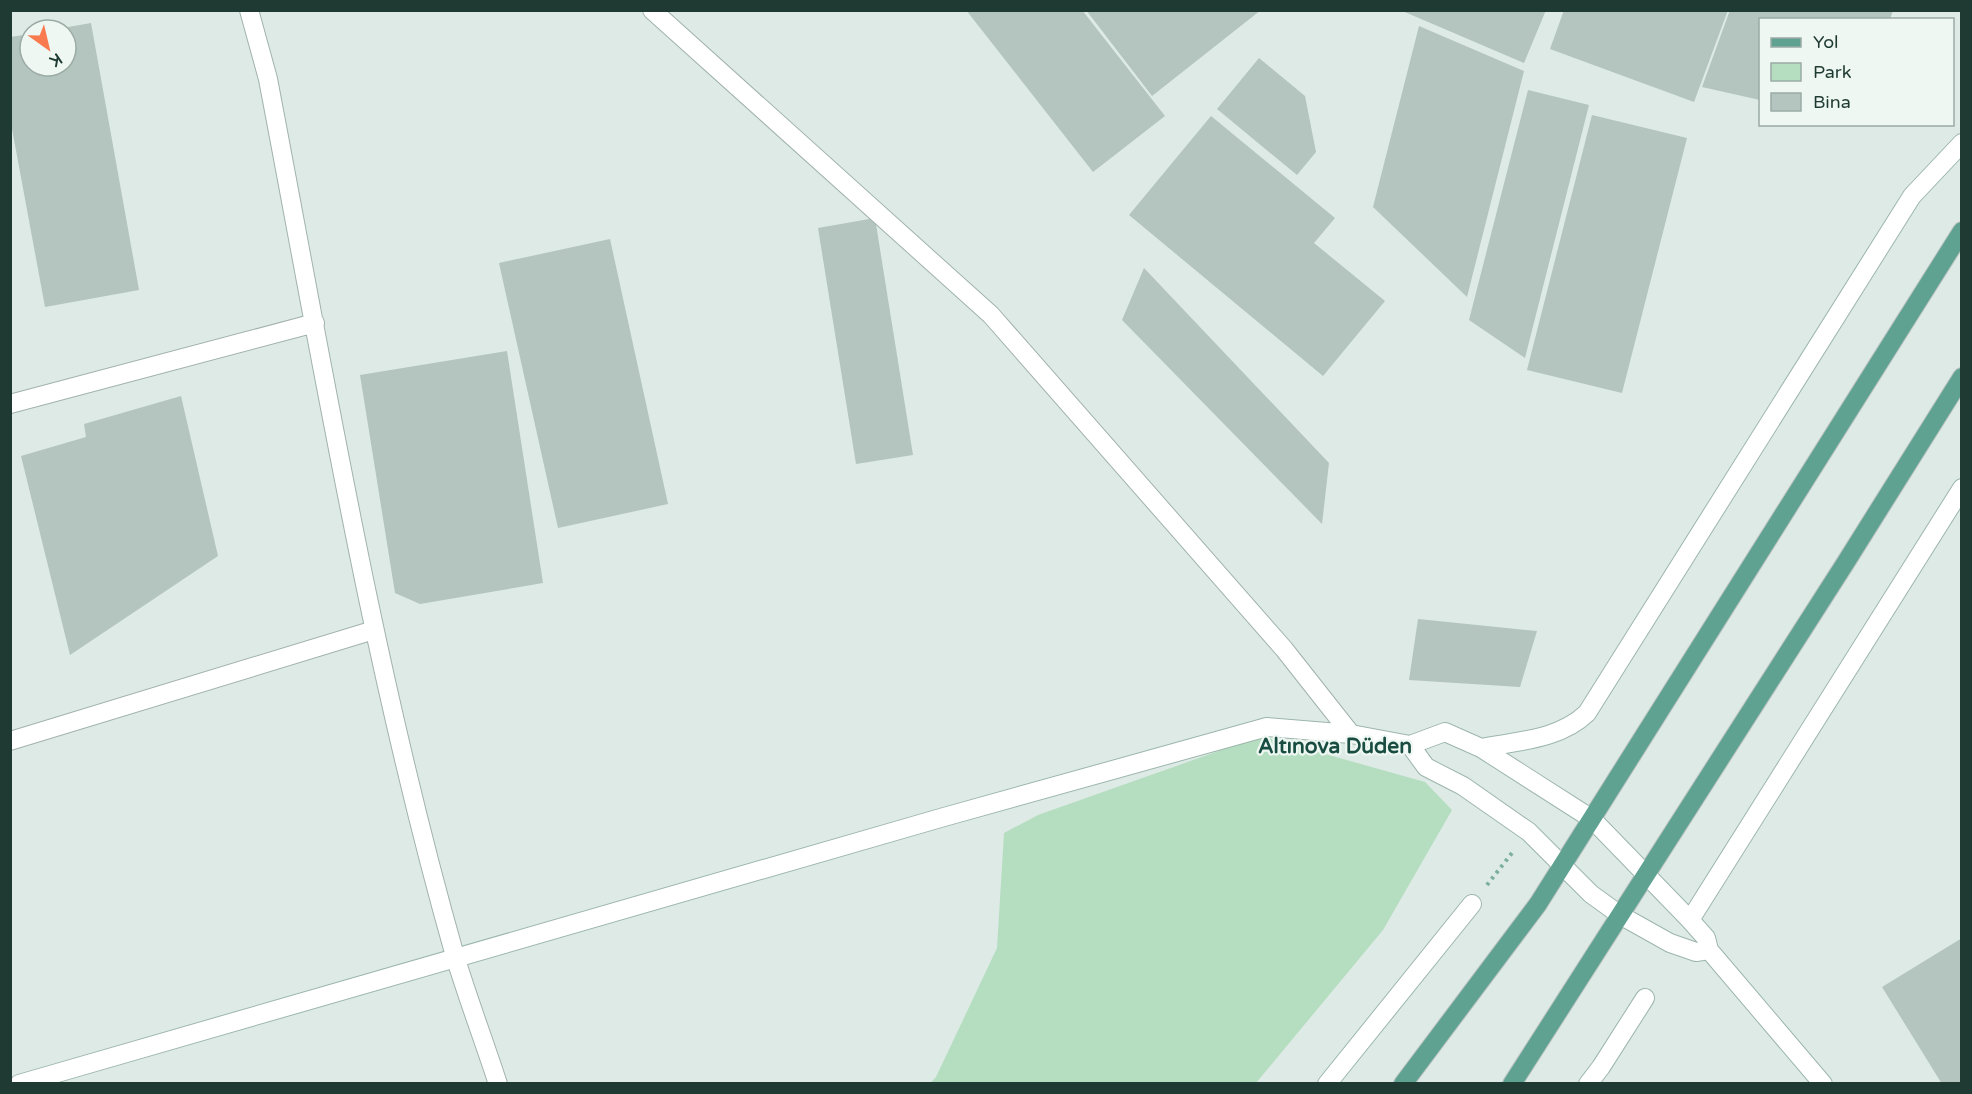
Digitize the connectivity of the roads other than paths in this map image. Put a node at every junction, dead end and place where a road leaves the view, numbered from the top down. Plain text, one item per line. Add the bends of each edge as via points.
1 (249, 10) edge
2 (652, 10) edge
3 (1962, 143) edge
4 (1962, 231) edge
5 (315, 323) junction
6 (1962, 377) edge
7 (10, 404) edge
8 (1962, 489) edge
9 (374, 630) junction
10 (1351, 734) junction
11 (10, 741) edge
12 (1410, 745) junction
13 (1481, 748) junction
14 (1592, 819) junction
15 (1562, 866) junction
16 (1646, 874) junction
17 (1472, 904) road end
18 (1620, 915) junction
19 (1690, 920) junction
20 (1709, 950) junction
21 (456, 958) junction
22 (1645, 998) dead end
23 (23, 1083) edge
24 (498, 1083) edge
25 (1327, 1083) edge
26 (1403, 1083) edge
27 (1512, 1083) edge
28 (1588, 1083) edge
29 (1823, 1083) edge

1 - 5 street via 267,79
2 - 10 street via 991,315 1284,649
3 - 13 street via 1912,196 1587,713 1577,723 1554,734
4 - 14 main road
5 - 7 street
5 - 9 street
6 - 16 main road
8 - 19 street
9 - 11 street
9 - 21 street
10 - 12 street
10 - 21 street via 1267,727
12 - 13 street via 1445,732
12 - 15 street via 1426,767 1463,786 1529,831
13 - 14 street
14 - 15 main road
14 - 16 street
15 - 18 street
15 - 26 main road via 1538,904
16 - 18 main road
16 - 19 street
17 - 25 street
18 - 20 street via 1670,943 1696,952
18 - 27 main road
19 - 20 street via 1706,938
20 - 29 street
21 - 23 street
21 - 24 street
22 - 28 street

